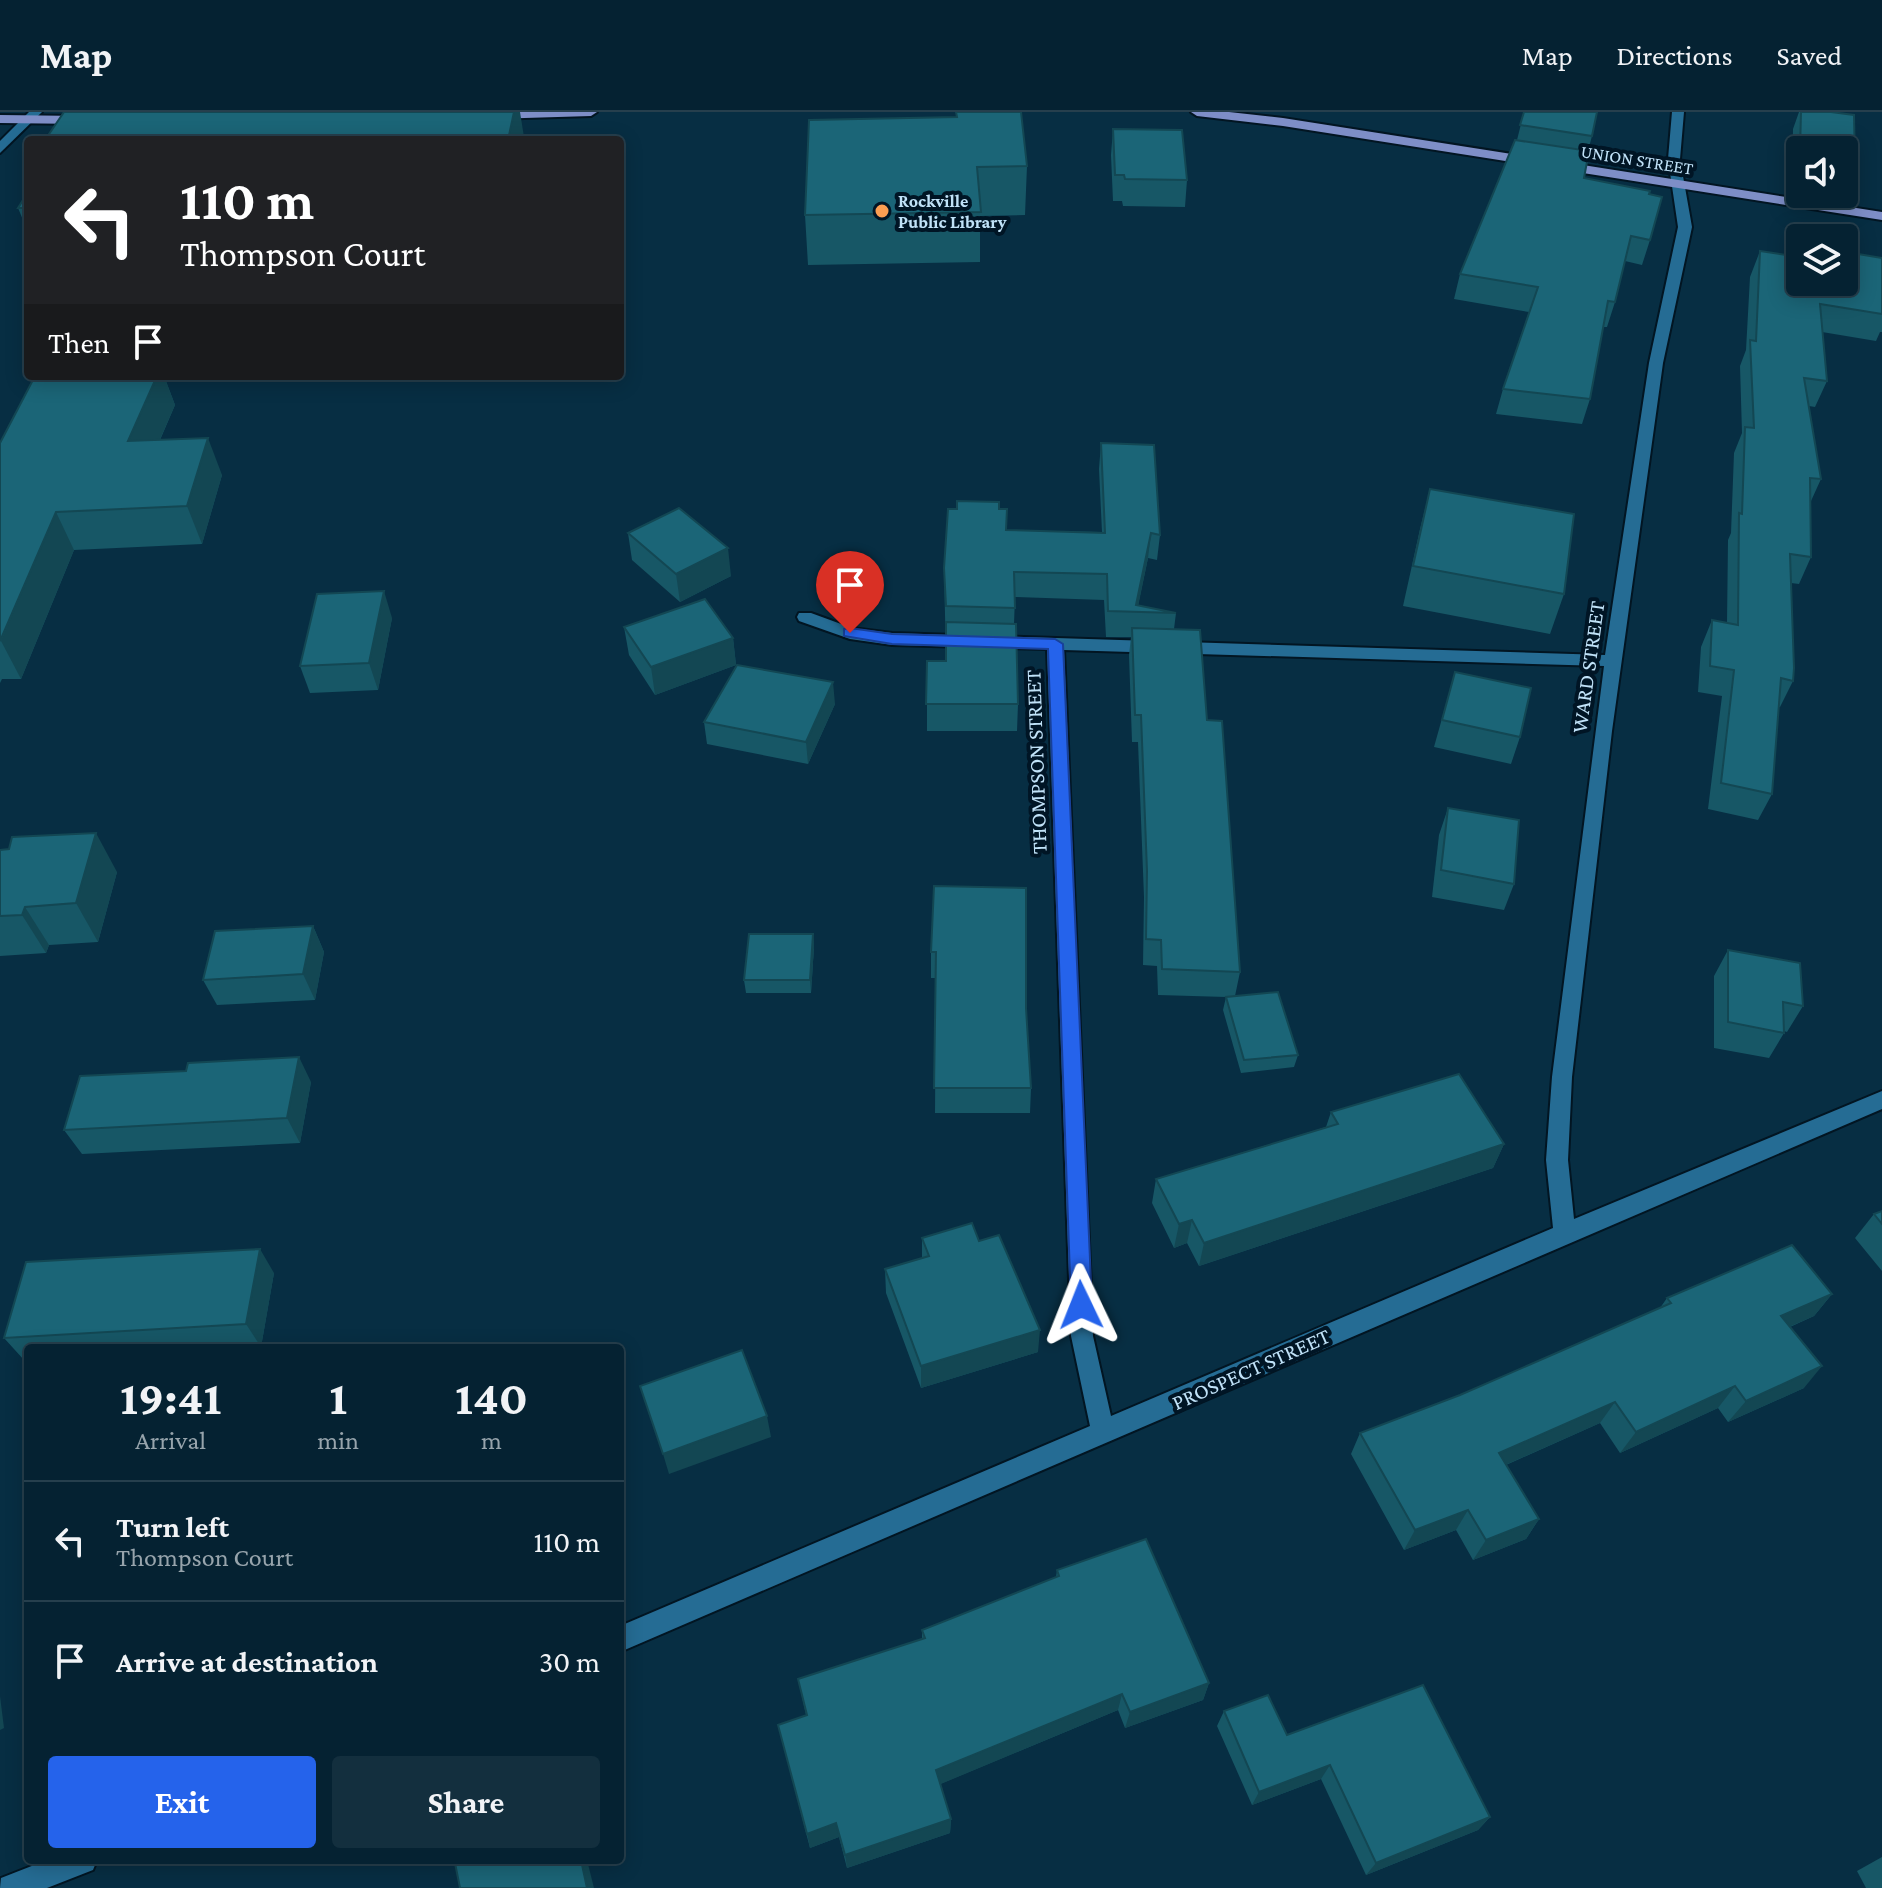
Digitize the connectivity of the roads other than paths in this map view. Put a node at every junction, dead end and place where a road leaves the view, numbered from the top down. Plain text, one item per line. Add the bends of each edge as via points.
1 (591, 112) edge
2 (1197, 112) edge
3 (1678, 112) edge
4 (481, 115) edge
5 (31, 116) edge
6 (0, 119) edge
7 (99, 121) edge
8 (0, 149) edge
9 (1678, 185) junction
10 (1882, 216) edge
11 (805, 617) dead end
12 (1055, 644) junction
13 (1613, 661) junction
14 (1882, 1100) edge
15 (1565, 1233) junction
16 (1104, 1433) junction
17 (624, 1637) edge
18 (73, 1864) edge
19 (11, 1888) edge

1 - 4 main road
2 - 9 main road, UNION STREET
3 - 9 street, WARD STREET
5 - 6 main road
5 - 7 main road
5 - 8 street
9 - 10 main road, UNION STREET
9 - 13 street, WARD STREET via 1683,240 1656,363
11 - 12 street via 873,637
12 - 13 street, THOMPSON STREET
12 - 16 street, THOMPSON STREET via 1082,1336
13 - 15 street, WARD STREET via 1557,1124
14 - 15 street, PROSPECT STREET
15 - 16 street, PROSPECT STREET
16 - 17 street, PROSPECT STREET
18 - 19 street

